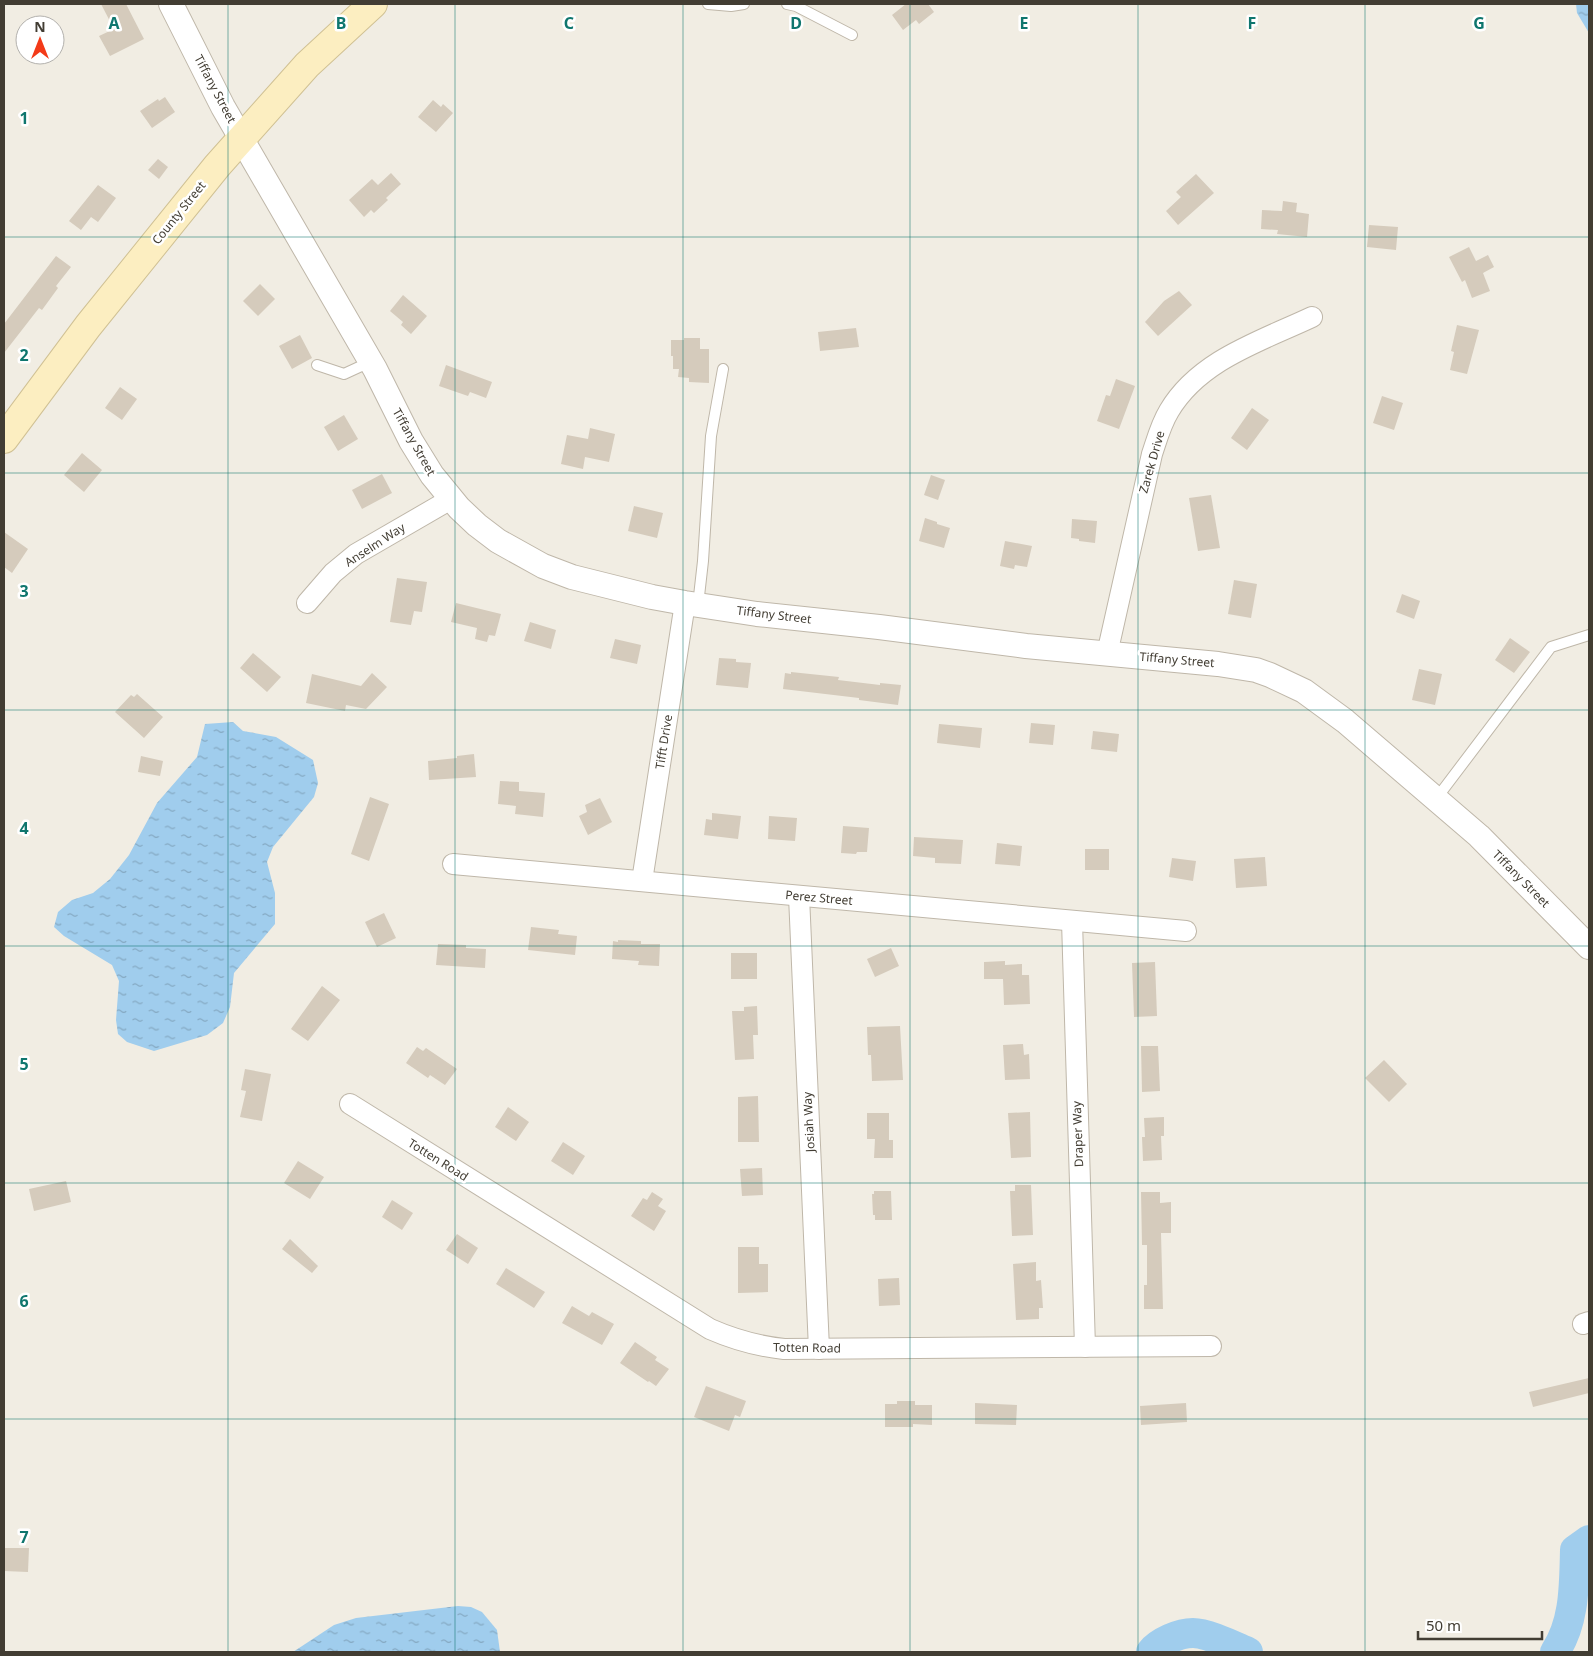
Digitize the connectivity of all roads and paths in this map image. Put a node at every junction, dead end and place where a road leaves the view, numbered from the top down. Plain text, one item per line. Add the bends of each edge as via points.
1 (171, 4) edge
2 (373, 4) edge
3 (708, 4) edge
4 (744, 4) edge
5 (787, 4) edge
6 (852, 35) dead end
7 (242, 139) junction
8 (1312, 317) dead end
9 (370, 362) junction
10 (317, 365) dead end
11 (723, 369) dead end
12 (4, 439) edge
13 (452, 499) junction
14 (307, 602) dead end
15 (691, 604) junction
16 (1589, 635) edge
17 (1107, 654) junction
18 (1436, 799) junction
19 (452, 864) dead end
20 (642, 881) junction
21 (799, 896) junction
22 (1072, 921) junction
23 (1186, 931) dead end
24 (1589, 947) edge
25 (350, 1104) dead end
26 (1211, 1346) dead end
27 (1085, 1347) junction
28 (819, 1349) junction

1 - 7 street, Tiffany Street
2 - 7 main road, County Street via 307,65
3 - 4 lane
5 - 6 lane
7 - 9 street, Tiffany Street
7 - 12 main road, County Street via 88,326
8 - 17 street, Zarek Drive via 1212,366 1180,394 1168,412 1152,454
9 - 10 lane via 344,374
9 - 13 street, Tiffany Street via 411,441
11 - 15 lane via 711,436 703,561
13 - 14 street, Anselm Way via 356,554
13 - 15 street, Tiffany Street via 498,541 543,566 599,585
15 - 17 street, Tiffany Street
15 - 20 street, Tifft Drive
16 - 18 lane via 1551,647
17 - 18 street, Tiffany Street via 1237,666 1288,683 1324,704
18 - 24 street, Tiffany Street via 1479,836
19 - 20 street, Perez Street
20 - 21 street, Perez Street
21 - 22 street, Perez Street
21 - 28 street, Josiah Way
22 - 23 street, Perez Street
22 - 27 street, Draper Way
25 - 28 street, Totten Road via 710,1329 734,1340 759,1346
26 - 27 street, Totten Road
27 - 28 street, Totten Road

